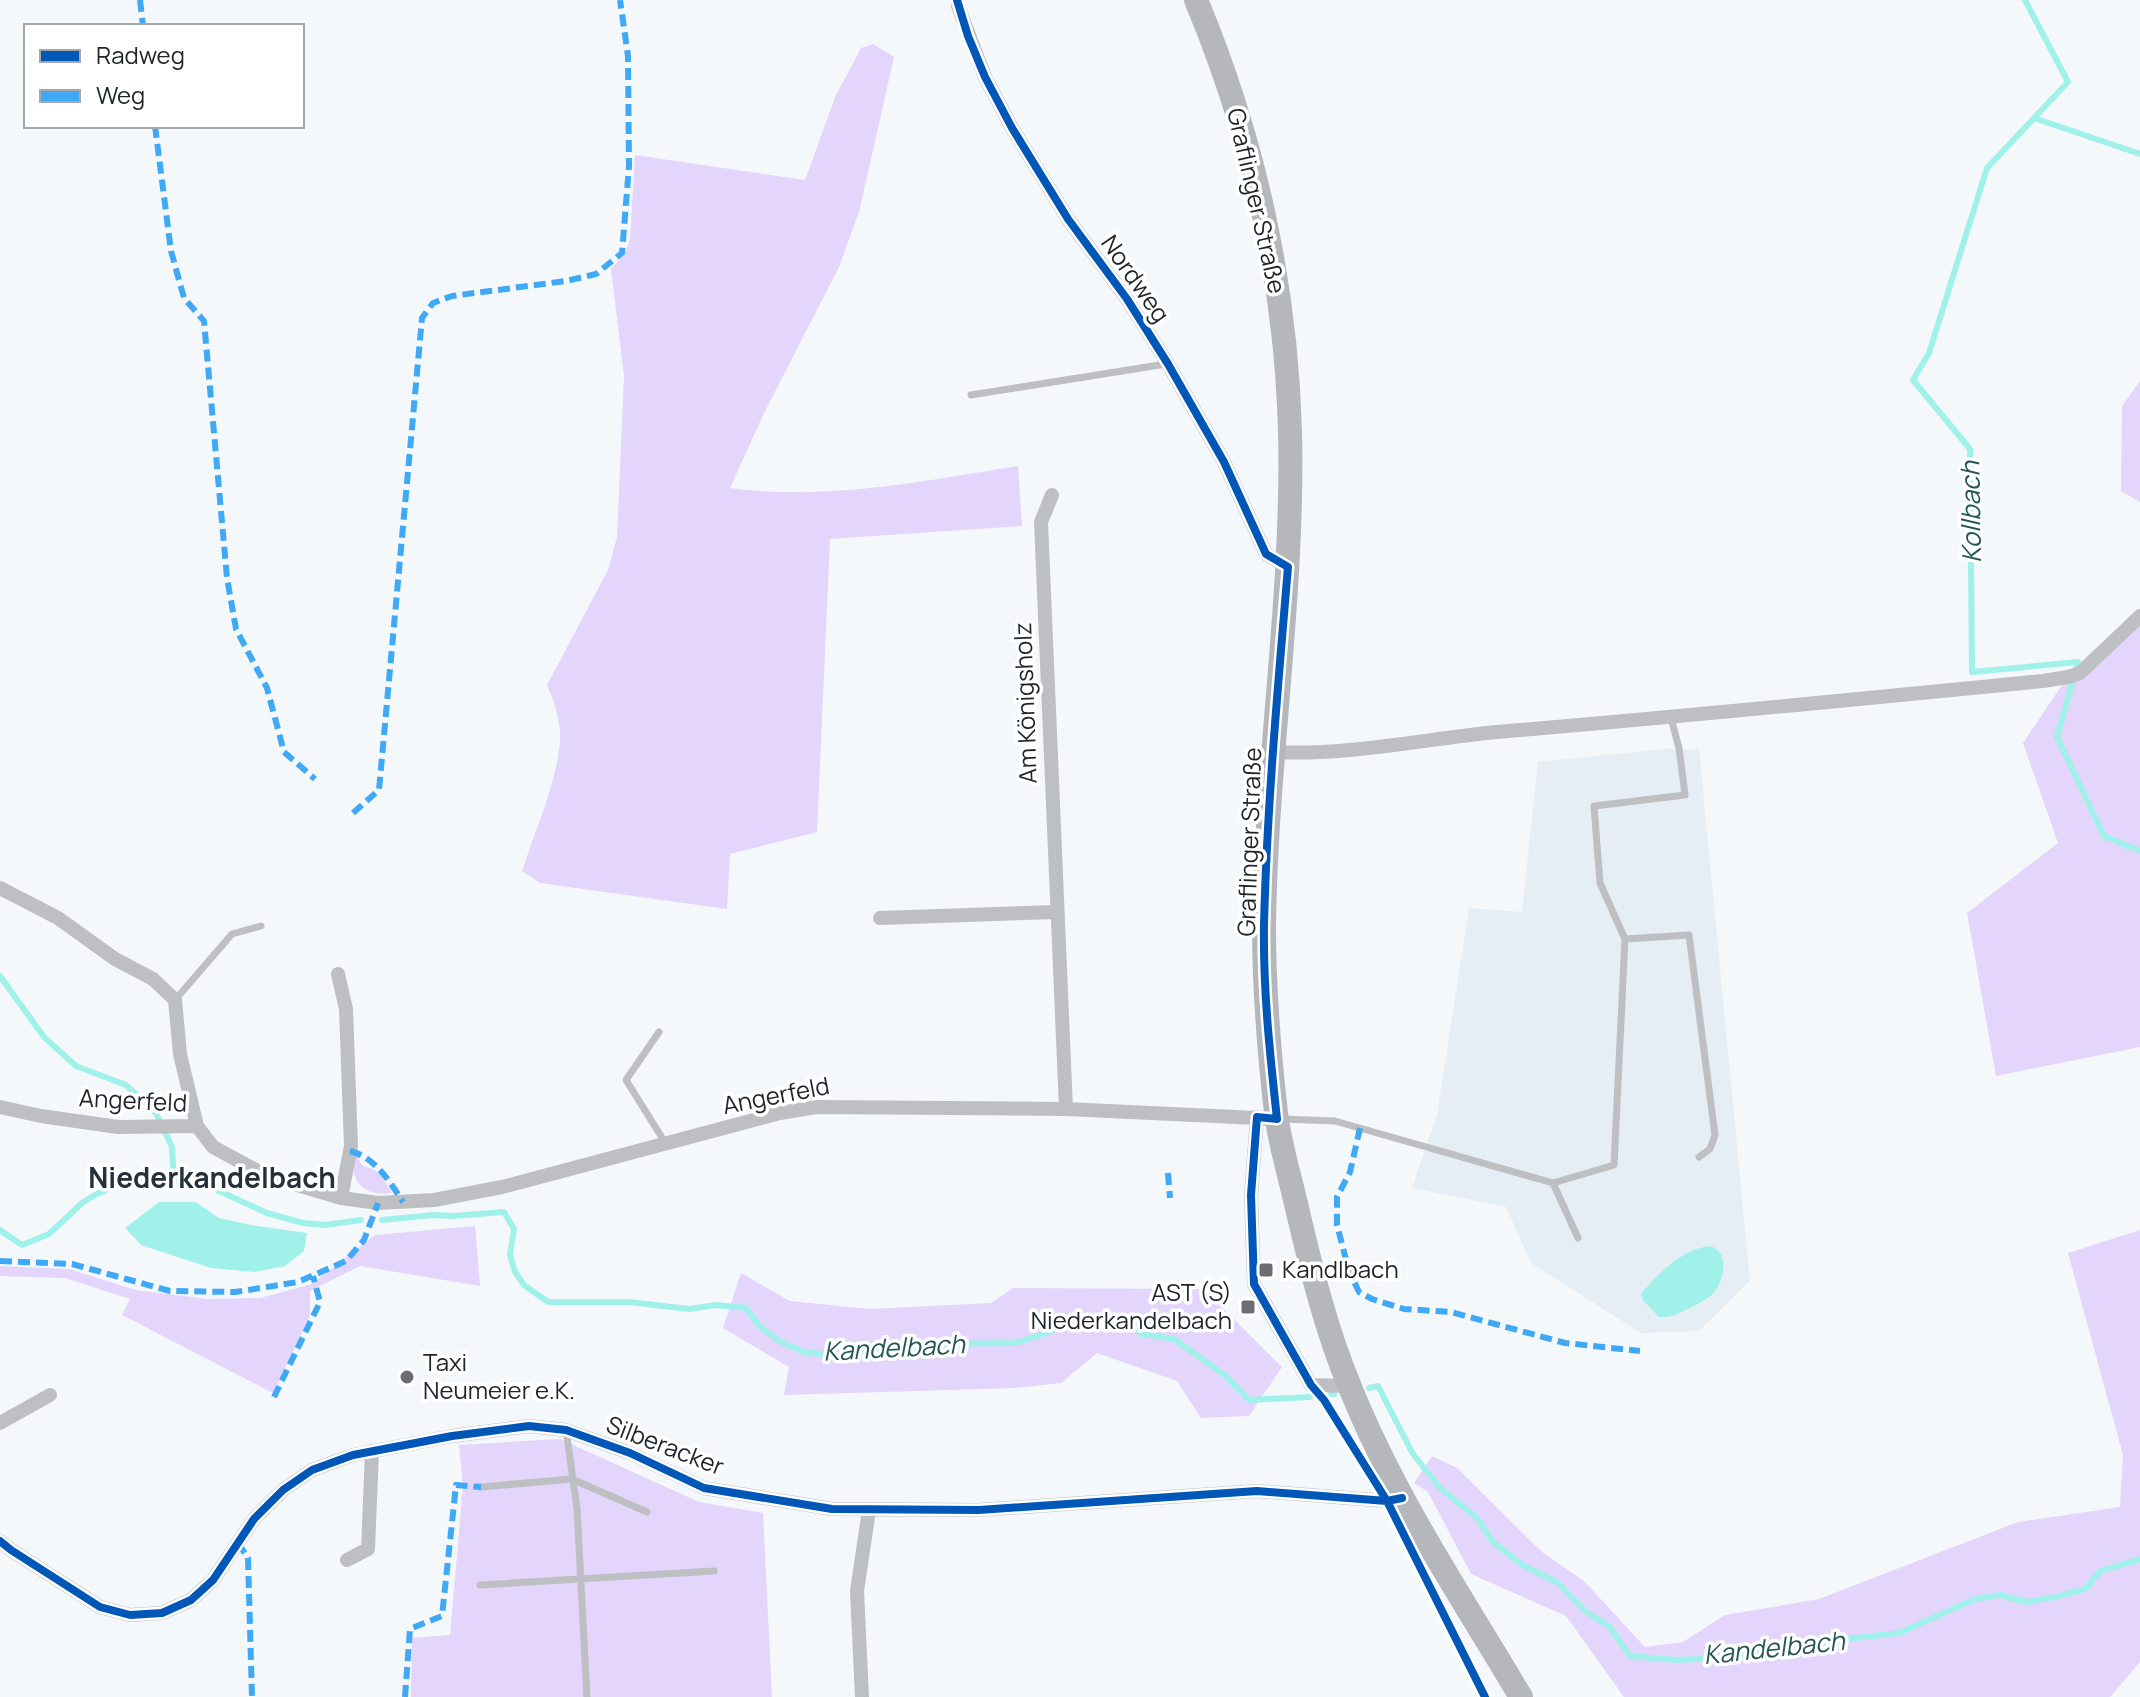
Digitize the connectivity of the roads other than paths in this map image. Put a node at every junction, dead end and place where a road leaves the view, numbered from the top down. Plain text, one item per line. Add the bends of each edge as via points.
1 (1196, 0) edge
2 (958, 6) dead end
3 (1168, 364) junction
4 (971, 395) dead end
5 (1052, 495) dead end
6 (1288, 567) junction
7 (2140, 616) edge
8 (1671, 718) junction
9 (1273, 752) junction
10 (0, 888) edge
11 (1056, 912) junction
12 (880, 918) dead end
13 (261, 926) dead end
14 (1625, 939) junction
15 (338, 974) dead end
16 (175, 1000) junction
17 (659, 1032) dead end
18 (0, 1107) edge
19 (1066, 1109) junction
20 (1267, 1118) junction
21 (197, 1126) junction
22 (666, 1144) junction
23 (1699, 1157) dead end
24 (1553, 1183) junction
25 (341, 1198) junction
26 (1578, 1238) dead end
27 (1349, 1386) junction
28 (50, 1395) dead end
29 (0, 1423) edge
30 (566, 1430) junction
31 (372, 1451) junction
32 (572, 1479) junction
33 (481, 1487) dead end
34 (1402, 1498) junction
35 (869, 1510) junction
36 (647, 1512) dead end
37 (0, 1541) edge
38 (347, 1560) dead end
39 (714, 1571) dead end
40 (580, 1579) junction
41 (480, 1585) dead end
42 (587, 1697) edge
43 (862, 1697) edge
44 (1521, 1697) edge

1 - 6 main road, Graflinger Straße via 1252,162 1281,311 1290,432
2 - 3 street, Nordweg via 985,77 1012,128
3 - 4 lane
3 - 6 street, Nordweg via 1224,462 1266,554
5 - 11 street, Am Königsholz via 1041,522
6 - 9 main road, Graflinger Straße
7 - 8 street via 2074,675
8 - 9 street via 1306,754
8 - 14 lane via 1685,795 1594,806 1600,883
9 - 20 main road, Graflinger Straße via 1264,927
10 - 16 street via 58,918 153,979
11 - 12 street
11 - 19 street, Am Königsholz
13 - 16 lane via 232,934
14 - 23 lane via 1689,935 1715,1135 1710,1149
14 - 24 lane via 1614,1165
15 - 25 street via 346,1009 351,1146
16 - 21 street via 180,1054
17 - 22 lane via 626,1080
18 - 21 street, Angerfeld via 118,1127
19 - 20 street, Angerfeld
19 - 22 street, Angerfeld via 816,1107
20 - 24 lane via 1335,1121
20 - 27 main road, Graflinger Straße
20 - 27 street via 1251,1195 1254,1284 1311,1385
21 - 25 street, Angerfeld via 213,1147 267,1176
22 - 25 street, Angerfeld via 434,1200 378,1203
24 - 26 lane
27 - 34 main road, Graflinger Straße
28 - 29 street
30 - 31 street, Silberacker via 529,1426
30 - 32 lane
30 - 35 street, Silberacker via 704,1488
31 - 37 street, Silberacker via 312,1470 283,1490 254,1519 213,1580 191,1600 162,1613 130,1615 100,1607
31 - 38 street via 368,1549
32 - 33 lane
32 - 36 lane
32 - 40 lane
34 - 35 street, Silberacker via 1257,1491 979,1510
34 - 44 main road, Graflinger Straße
35 - 43 street via 857,1591
39 - 40 lane
40 - 41 lane
40 - 42 lane

